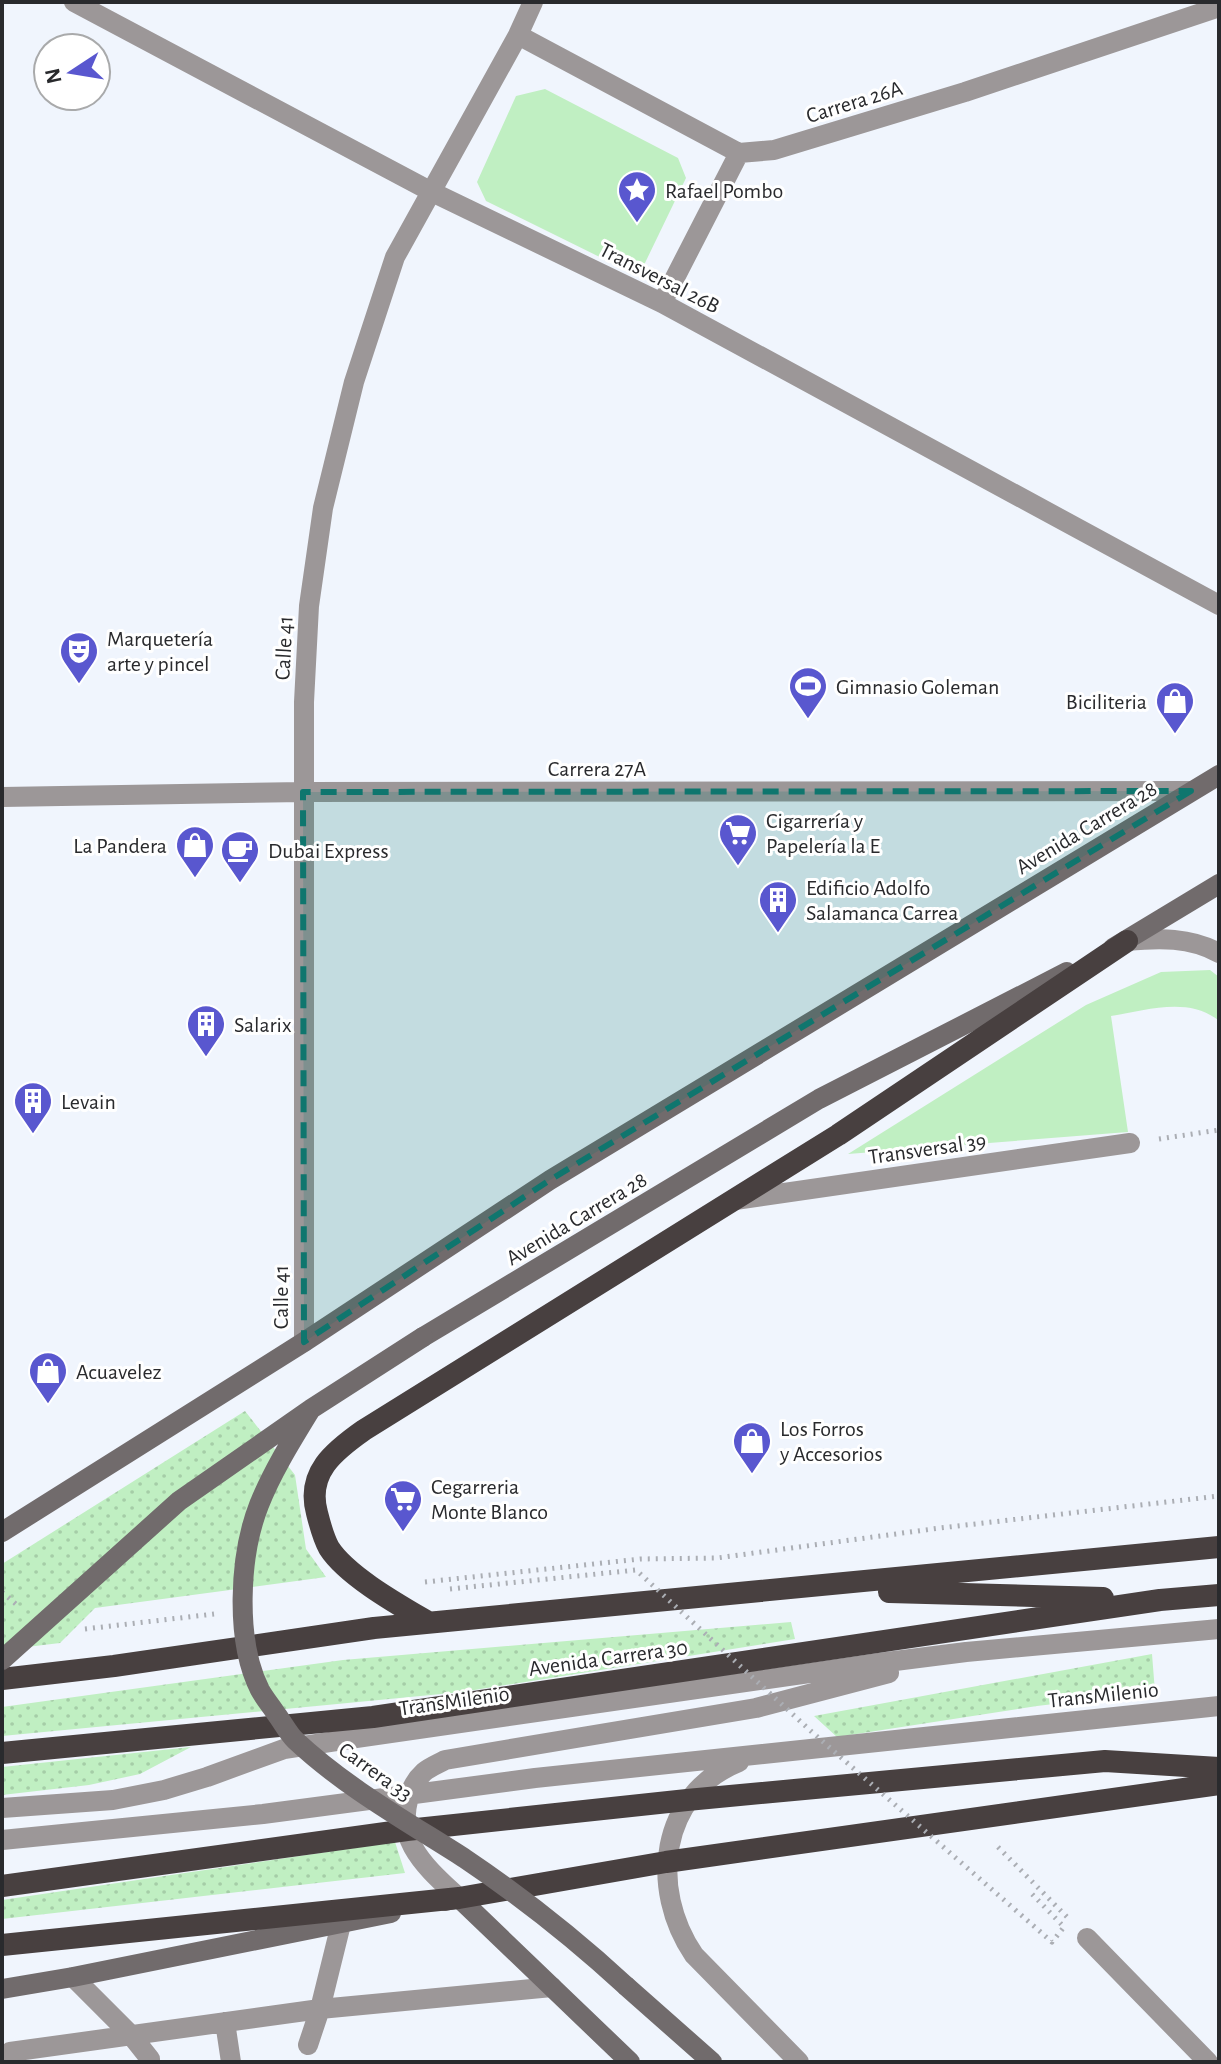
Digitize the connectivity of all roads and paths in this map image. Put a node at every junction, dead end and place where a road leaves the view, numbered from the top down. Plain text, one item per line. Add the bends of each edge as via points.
1 (74, 2) edge
2 (533, 2) edge
3 (1219, 7) edge
4 (518, 35) junction
5 (739, 153) junction
6 (432, 192) junction
7 (662, 303) junction
8 (1219, 605) edge
9 (1219, 775) edge
10 (1191, 791) junction
11 (303, 792) junction
12 (2, 797) edge
13 (1219, 884) edge
14 (1127, 941) junction
15 (1219, 953) edge
16 (1219, 1130) edge
17 (1130, 1143) joint
18 (731, 1201) junction
19 (304, 1342) junction
20 (311, 1409) junction
21 (1219, 1496) edge
22 (2, 1532) edge
23 (1219, 1547) edge
24 (450, 1580) junction
25 (423, 1583) dead end
26 (796, 1589) junction
27 (2, 1592) edge
28 (1219, 1595) edge
29 (1160, 1600) junction
30 (26, 1611) dead end
31 (219, 1613) dead end
32 (428, 1622) junction
33 (81, 1629) dead end
34 (1219, 1629) edge
35 (966, 1652) junction
36 (2, 1660) edge
37 (2, 1679) edge
38 (1219, 1706) edge
39 (2, 1753) edge
40 (755, 1756) junction
41 (1219, 1768) edge
42 (1219, 1784) edge
43 (409, 1795) junction
44 (687, 1800) junction
45 (2, 1808) edge
46 (971, 1819) junction
47 (407, 1830) junction
48 (2, 1840) edge
49 (666, 1862) junction
50 (2, 1886) edge
51 (1039, 1888) junction
52 (459, 1898) junction
53 (341, 1924) junction
54 (1087, 1938) joint
55 (2, 1945) edge
56 (73, 1977) junction
57 (552, 1987) junction
58 (2, 1989) edge
59 (320, 2009) junction
60 (225, 2022) junction
61 (131, 2035) junction
62 (308, 2045) dead end
63 (2, 2059) edge
64 (150, 2059) dead end
65 (231, 2062) edge
66 (630, 2062) edge
67 (712, 2062) edge
68 (799, 2062) edge
69 (1208, 2062) edge

1 - 6 street, Transversal 26B
2 - 4 street, Calle 41
3 - 5 street, Carrera 26A via 921,106 774,150
4 - 5 street
4 - 6 street, Calle 41
5 - 7 street
6 - 7 street, Transversal 26B
6 - 11 street, Calle 41 via 395,257 354,382 323,508 309,606
7 - 8 street, Transversal 26B
9 - 10 main road, Avenida Carrera 28
10 - 11 street, Carrera 27A
10 - 19 main road, Avenida Carrera 28 via 550,1180
11 - 12 street, Carrera 27A
11 - 19 street, Calle 41
13 - 14 main road, Avenida Carrera 28
14 - 15 street via 1184,940
14 - 18 highway
14 - 20 main road, Avenida Carrera 28, bridge via 819,1099
16 - 17 path
17 - 18 street, Transversal 39
18 - 32 highway via 364,1430 326,1461 316,1478 314,1500 330,1550 378,1591
19 - 22 main road, Avenida Carrera 28
20 - 36 main road, Avenida Carrera 28, bridge via 179,1501
20 - 67 main road, Carrera 33, bridge via 265,1493 249,1538 243,1614 260,1689 292,1737 331,1770 531,1904
21 - 24 path via 717,1558 640,1559
23 - 26 highway
24 - 25 path
24 - 51 path, bridge via 450,1589 636,1570 1052,1942 1064,1927 1032,1894
26 - 29 highway
26 - 32 highway
27 - 30 path
28 - 29 highway, Avenida Carrera 30
29 - 39 highway, Avenida Carrera 30 via 373,1717
31 - 33 path
32 - 37 highway
34 - 35 street, TransMilenio
35 - 43 street, TransMilenio via 756,1708 445,1760 426,1770
35 - 45 street, TransMilenio via 284,1749 164,1790 113,1800
38 - 40 street, TransMilenio
40 - 43 street, TransMilenio
40 - 44 street, TransMilenio via 712,1777
41 - 44 highway via 1105,1761
42 - 46 highway
43 - 47 street
43 - 48 street, TransMilenio
44 - 47 highway
44 - 49 street, TransMilenio
46 - 49 highway
46 - 51 path
47 - 50 highway
47 - 52 street via 420,1857
49 - 52 highway
49 - 68 street, TransMilenio via 667,1891 680,1935 710,1974
51 - 54 path
52 - 53 main road
52 - 55 highway
52 - 57 main road
53 - 56 main road
53 - 59 street
54 - 69 street
56 - 58 main road
56 - 61 street
57 - 59 street
57 - 66 main road
59 - 60 street
59 - 62 street
60 - 61 street
60 - 65 street
61 - 63 street via 10,2052
61 - 64 street

